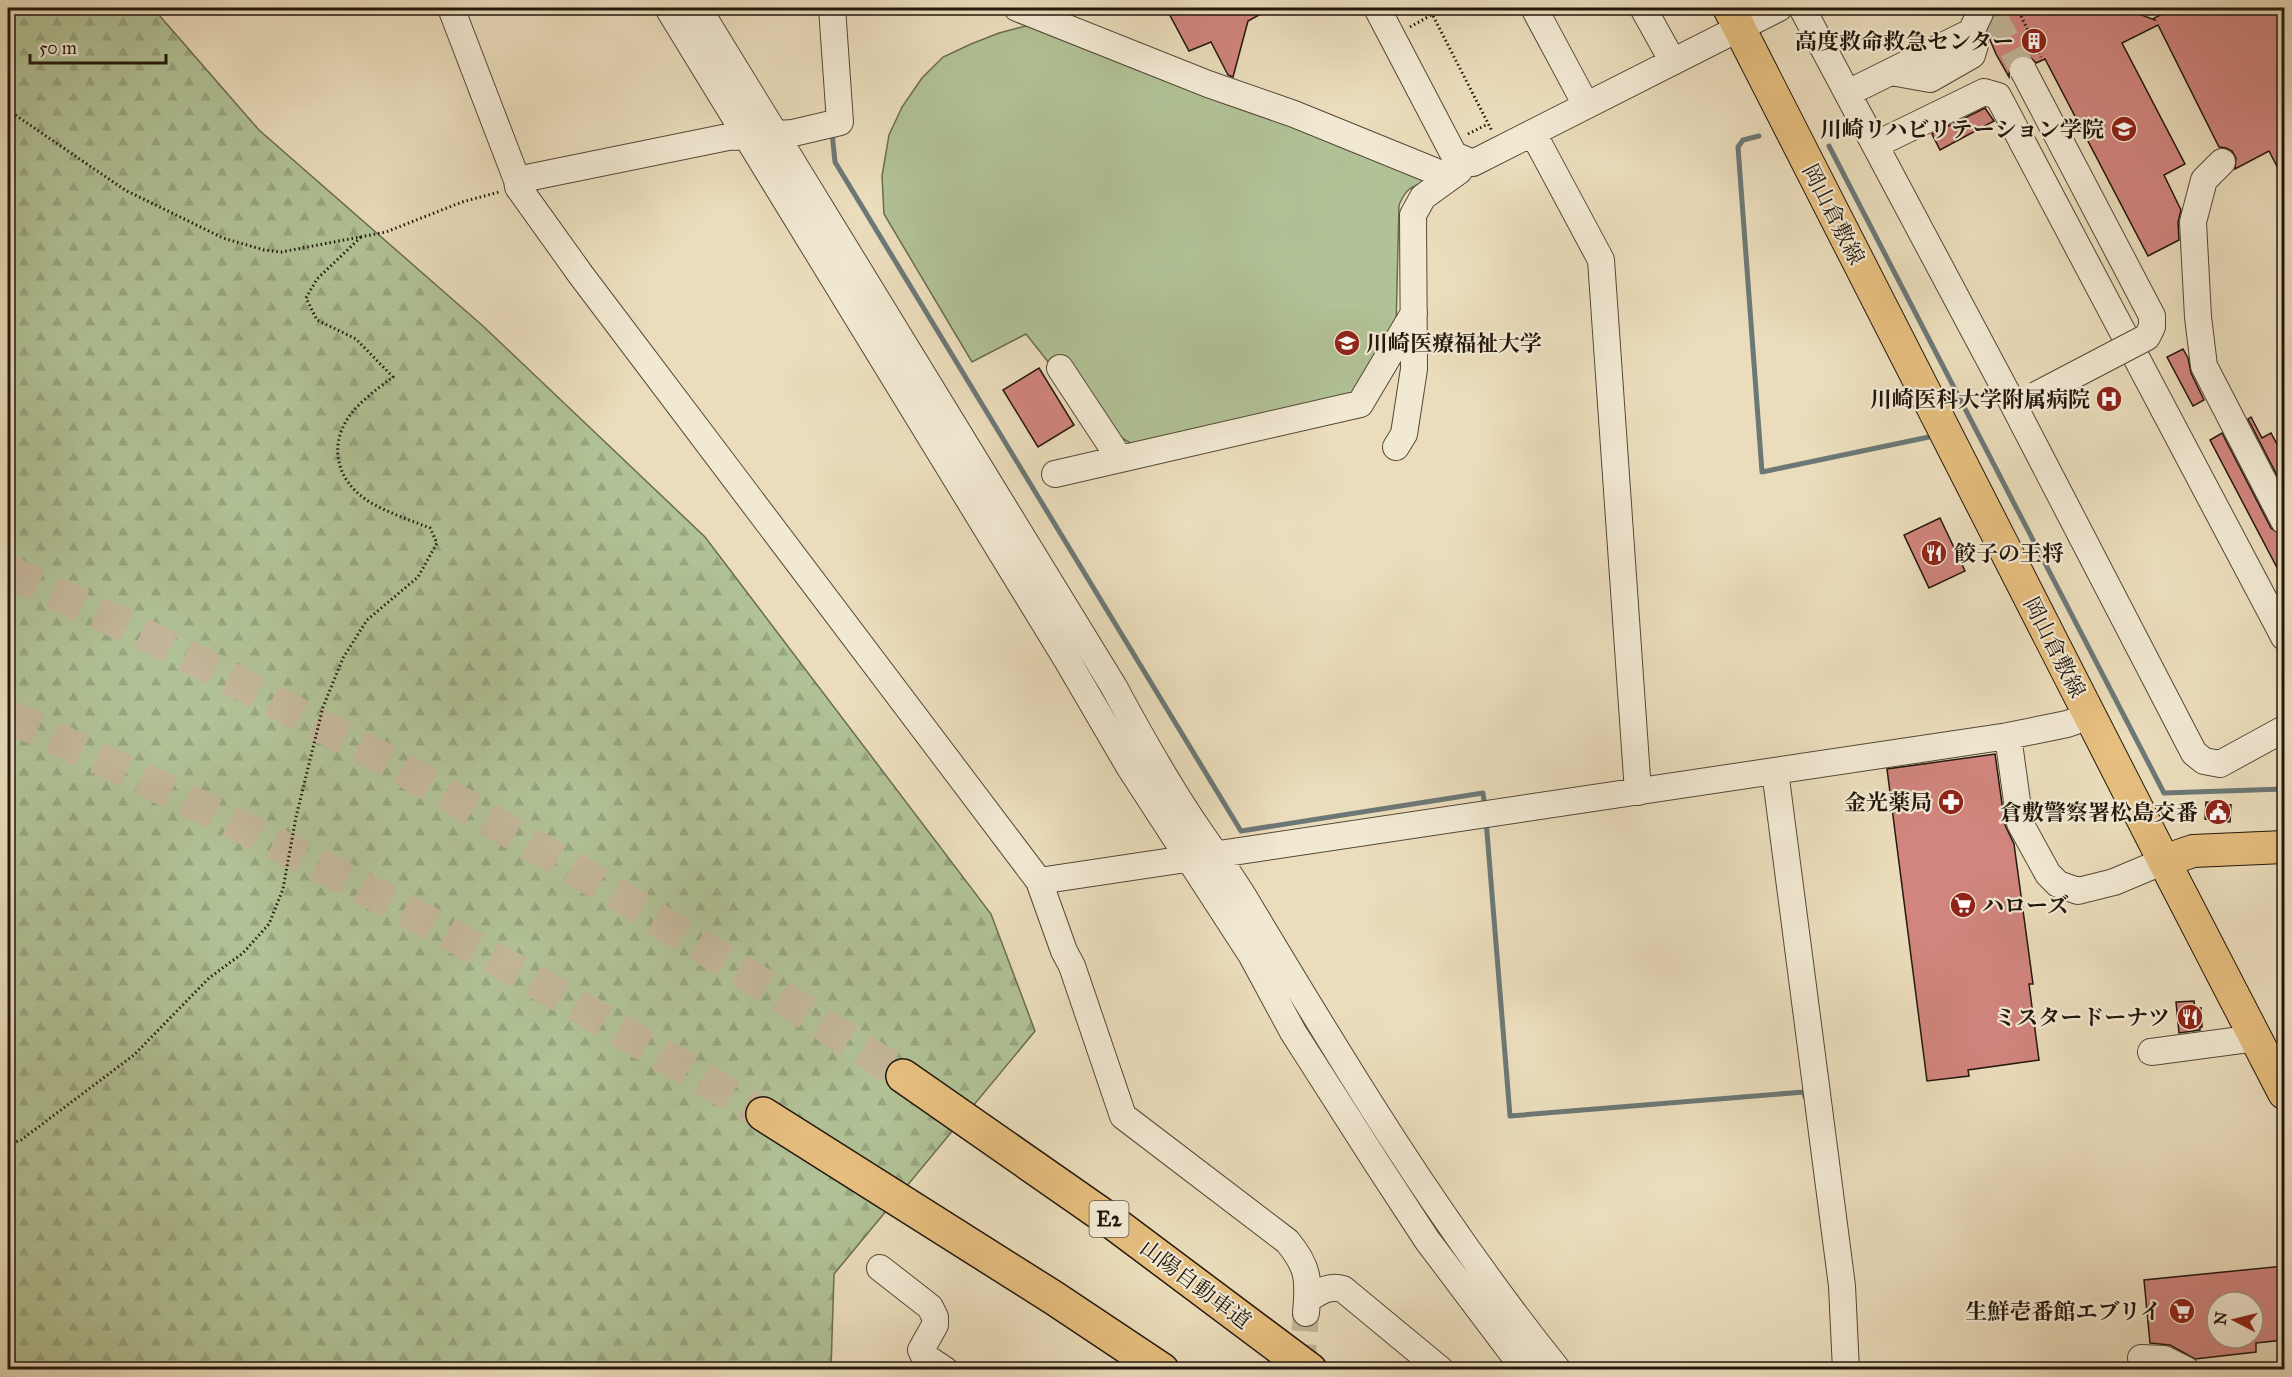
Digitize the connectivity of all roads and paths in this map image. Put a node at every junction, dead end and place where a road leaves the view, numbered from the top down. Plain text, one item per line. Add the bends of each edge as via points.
1 (451, 8) edge
2 (668, 8) edge
3 (698, 8) edge
4 (832, 8) edge
5 (1017, 8) edge
6 (1377, 8) edge
7 (1429, 8) edge
8 (1534, 8) edge
9 (1643, 8) edge
10 (1779, 8) edge
11 (1802, 8) edge
12 (1983, 16) edge
13 (1734, 18) edge
14 (1673, 62) junction
15 (2023, 70) tunnel mouth
16 (1848, 93) junction
17 (1586, 105) junction
18 (8, 110) edge
19 (1533, 133) junction
20 (775, 134) junction
21 (746, 136) junction
22 (1875, 145) junction
23 (1501, 149) junction
24 (2222, 162) dead end
25 (1473, 163) junction
26 (1449, 177) junction
27 (518, 184) junction
28 (360, 237) junction
29 (1414, 313) junction
30 (1060, 368) dead end
31 (2014, 406) junction
32 (1396, 447) dead end
33 (1120, 459) junction
34 (1055, 474) dead end
35 (2284, 521) edge
36 (2284, 636) edge
37 (2090, 716) junction
38 (2284, 729) edge
39 (2008, 736) junction
40 (1775, 771) junction
41 (1638, 792) junction
42 (2284, 847) edge
43 (1216, 854) junction
44 (1189, 858) junction
45 (2164, 861) junction
46 (1039, 881) junction
47 (2256, 1038) junction
48 (2151, 1052) dead end
49 (903, 1076) tunnel mouth
50 (2284, 1093) edge
51 (763, 1114) tunnel mouth
52 (8, 1145) edge
53 (1296, 1252) junction
54 (880, 1268) dead end
55 (1343, 1289) junction
56 (2141, 1358) dead end
57 (945, 1370) edge
58 (1162, 1370) edge
59 (1310, 1370) edge
60 (1441, 1370) edge
61 (1525, 1370) edge
62 (1558, 1370) edge
63 (1846, 1370) edge
64 (2186, 1370) edge

1 - 27 street
2 - 21 street
3 - 20 street
4 - 20 street via 840,122
5 - 26 street
6 - 25 street via 1454,155
7 - 23 path
8 - 17 street
9 - 14 street
10 - 13 street
11 - 16 street
12 - 16 street via 1891,72
13 - 14 street
13 - 37 main road, 岡山倉敷線
14 - 17 street
15 - 31 street, bridge via 2152,316 2152,327 2147,337
16 - 22 street
17 - 19 street
18 - 28 path via 125,190 223,238 281,252
19 - 23 street
19 - 41 street via 1601,260
20 - 21 street
20 - 43 street via 1114,687 1150,753
21 - 27 street
21 - 44 street via 1130,768
22 - 31 street
22 - 36 street via 1984,92 1998,96
23 - 25 street
24 - 35 street via 2204,180 2193,222 2204,366
25 - 26 street
26 - 29 street via 1423,197 1413,215
27 - 28 path via 386,232
27 - 46 street via 581,275
28 - 52 path via 317,279 306,298 317,320 356,339 393,377 369,395 344,424 336,451 344,480 373,504 430,528 437,543 418,577 368,620 343,658 323,707 283,889 269,924 243,953 209,978 134,1055 21,1140
29 - 32 street via 1414,369 1404,434
29 - 33 street via 1360,404
30 - 33 street
31 - 38 street via 2194,753 2204,761 2220,764
33 - 34 street
37 - 39 street
37 - 45 main road, 岡山倉敷線
39 - 40 street
39 - 45 street via 2020,823 2048,874 2058,884 2079,891 2114,882
40 - 41 street
40 - 63 street via 1842,1286
41 - 43 street
42 - 45 main road via 2193,851
43 - 44 street
43 - 62 street via 1431,1200
44 - 46 street
44 - 61 street via 1252,956 1293,1032 1427,1240
45 - 47 main road, 岡山倉敷線
46 - 53 street via 1123,1116 1287,1241
47 - 48 street
47 - 50 main road, 岡山倉敷線
49 - 59 highway, 山陽自動車道 / E2 via 1111,1221
51 - 58 highway
53 - 55 street
53 - 55 street via 1306,1269 1307,1306 1322,1290 1334,1286
54 - 57 street via 930,1307 935,1325 921,1350
55 - 60 street
56 - 64 street via 2164,1359

